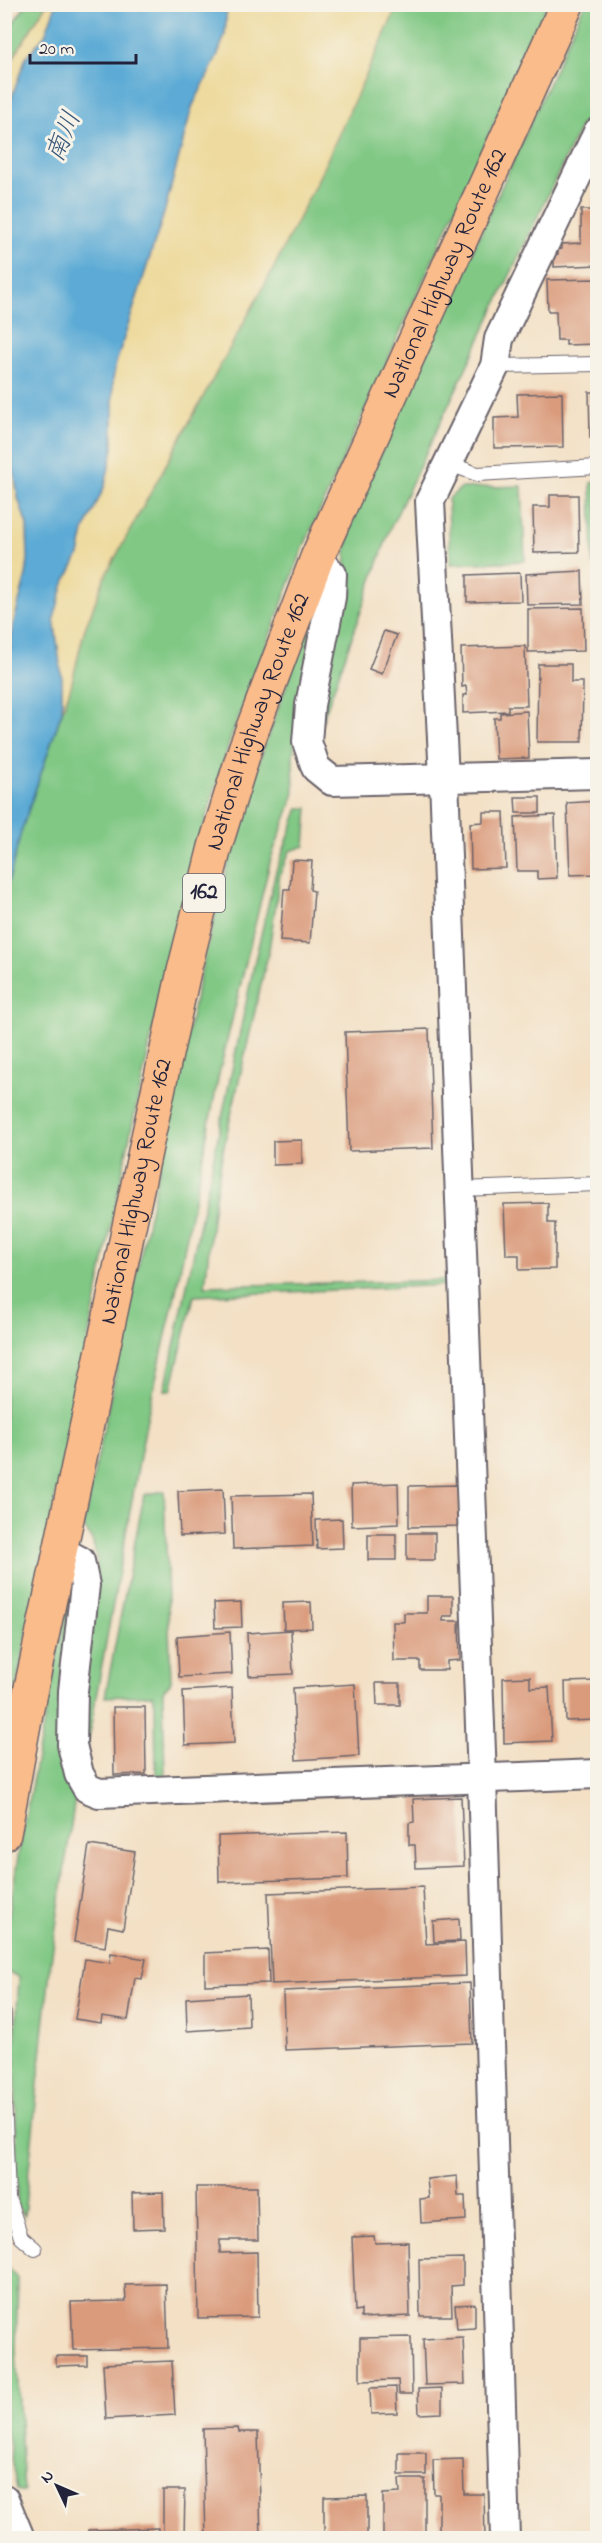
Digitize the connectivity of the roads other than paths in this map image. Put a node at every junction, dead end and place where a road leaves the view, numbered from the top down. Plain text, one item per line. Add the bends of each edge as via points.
1 (567, 4) edge
2 (597, 132) edge
3 (597, 364) edge
4 (495, 366) junction
5 (447, 463) junction
6 (597, 467) edge
7 (317, 558) junction
8 (597, 774) edge
9 (444, 778) junction
10 (597, 1184) edge
11 (460, 1189) junction
12 (61, 1551) junction
13 (597, 1774) edge
14 (482, 1778) junction
15 (4, 1834) edge
16 (4, 2014) edge
17 (4, 2031) edge
18 (4, 2096) edge
19 (34, 2249) dead end
20 (4, 2499) edge
21 (20, 2538) edge
22 (505, 2538) edge

1 - 7 highway, National Highway Route 162 / 162
2 - 4 street via 499,339
3 - 4 lane
4 - 5 street
5 - 6 lane via 477,474
5 - 9 street via 430,501
7 - 9 street via 332,574 310,705 307,742 316,768 332,781
7 - 12 highway, National Highway Route 162 / 162 via 245,749 215,847 184,971
8 - 9 street
9 - 11 street
10 - 11 lane
11 - 14 street
12 - 14 street via 80,1562 85,1585 73,1690 72,1745 87,1788 99,1793
12 - 15 highway, National Highway Route 162 / 162
13 - 14 street
14 - 22 street
16 - 17 lane
18 - 19 lane via 8,2198 21,2237
20 - 21 street

